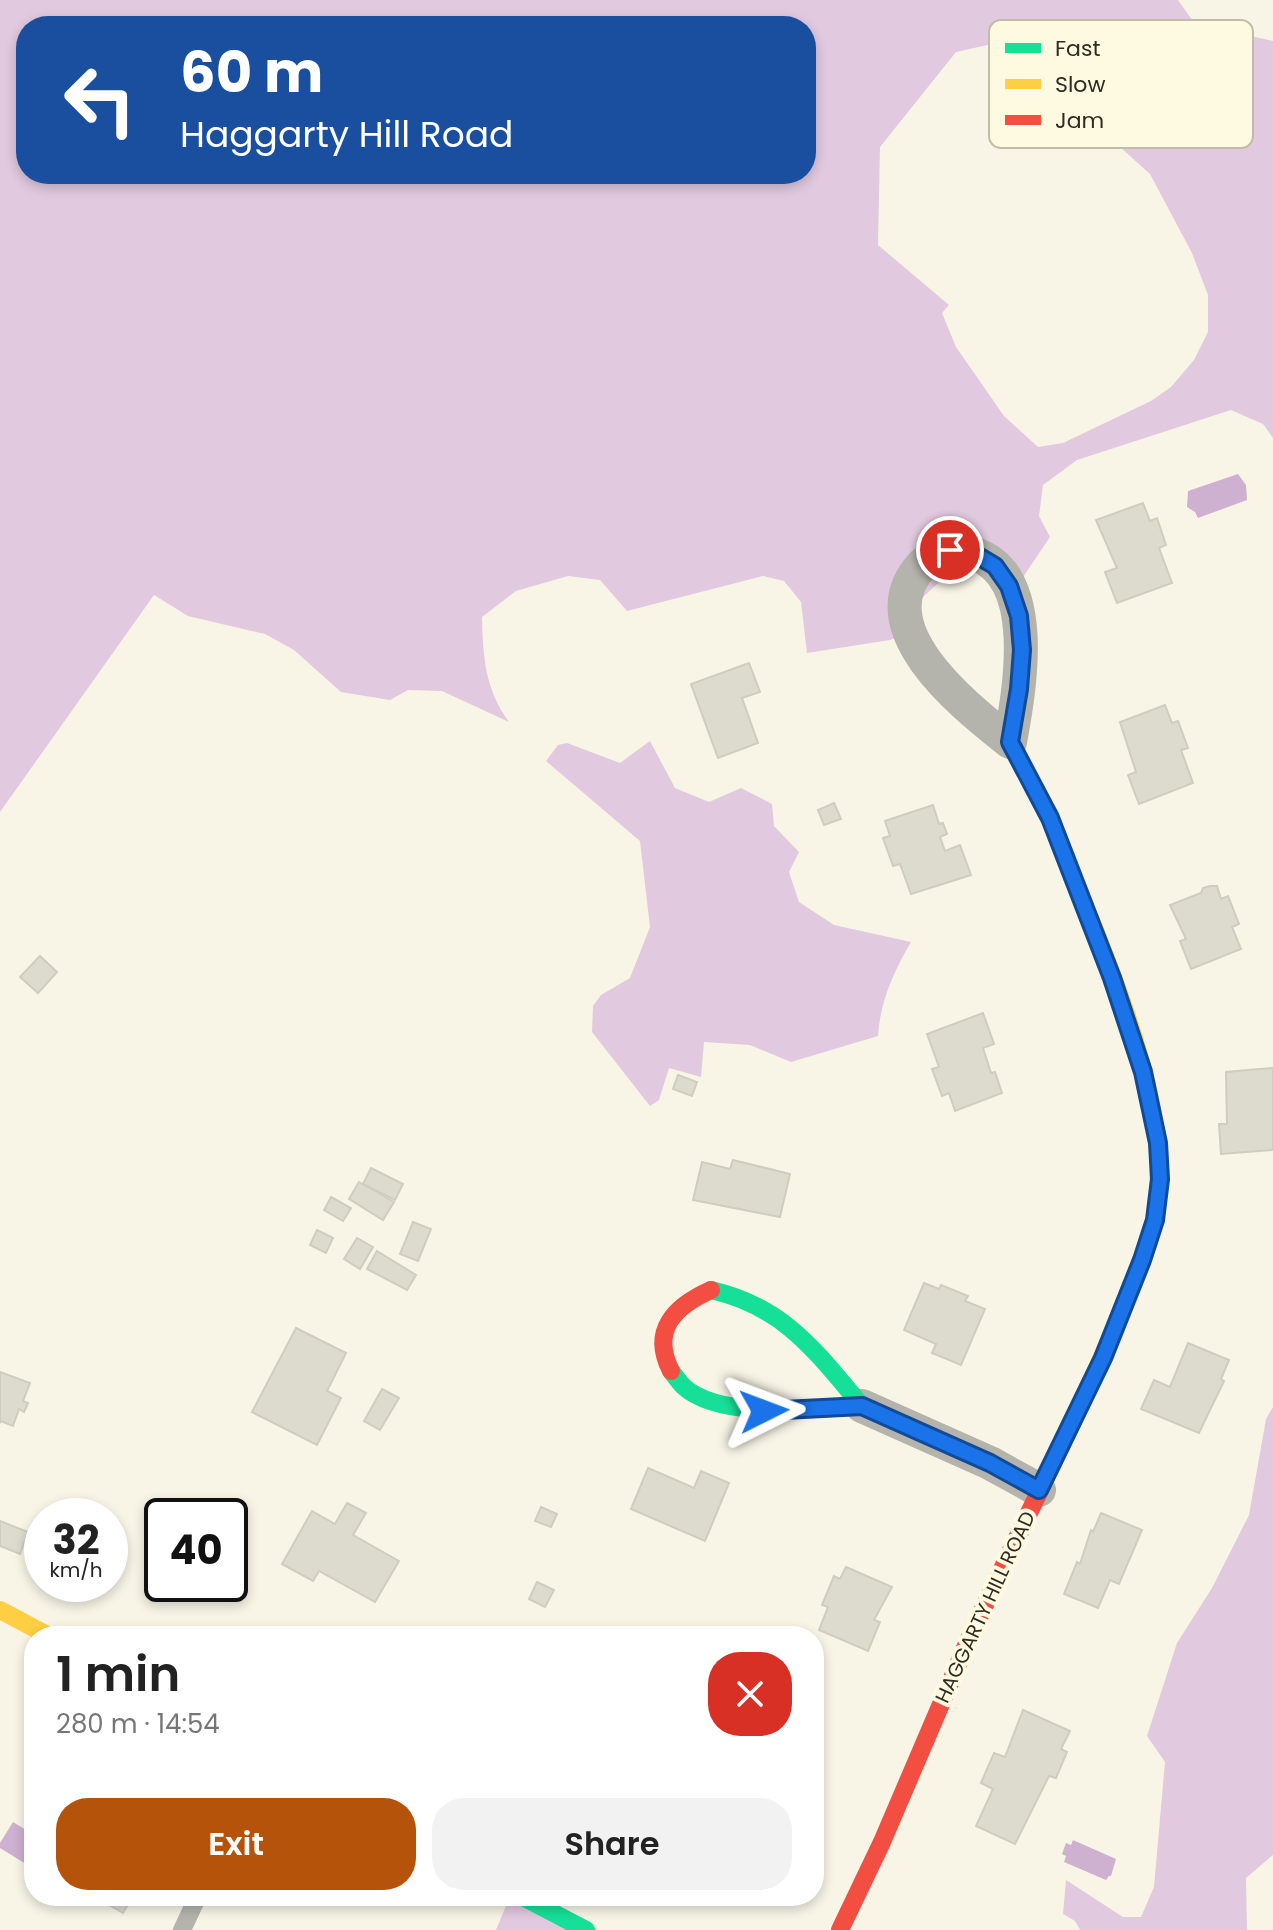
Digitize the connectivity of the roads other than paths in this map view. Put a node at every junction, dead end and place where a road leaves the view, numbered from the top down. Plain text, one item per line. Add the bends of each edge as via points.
1 (1010, 742) junction
2 (862, 1406) junction
3 (1039, 1490) junction
4 (0, 1610) edge
5 (30, 1626) edge
6 (193, 1906) edge
7 (540, 1906) edge
8 (182, 1930) edge
9 (586, 1930) edge
10 (840, 1930) edge

1 - 1 street, HAGGARTY HILL ROAD via 1021,663 1019,616 995,566 975,554 950,550 924,562 908,586 904,617 935,674
1 - 3 street, HAGGARTY HILL ROAD via 1050,818 1130,1025 1155,1129 1160,1179 1155,1220 1142,1260 1103,1358
2 - 2 street via 764,1411 691,1394 674,1377 662,1350 665,1326 683,1303 711,1290 735,1293 777,1315
2 - 3 street
3 - 10 street, HAGGARTY HILL ROAD
4 - 5 street
6 - 8 lane
7 - 9 street

